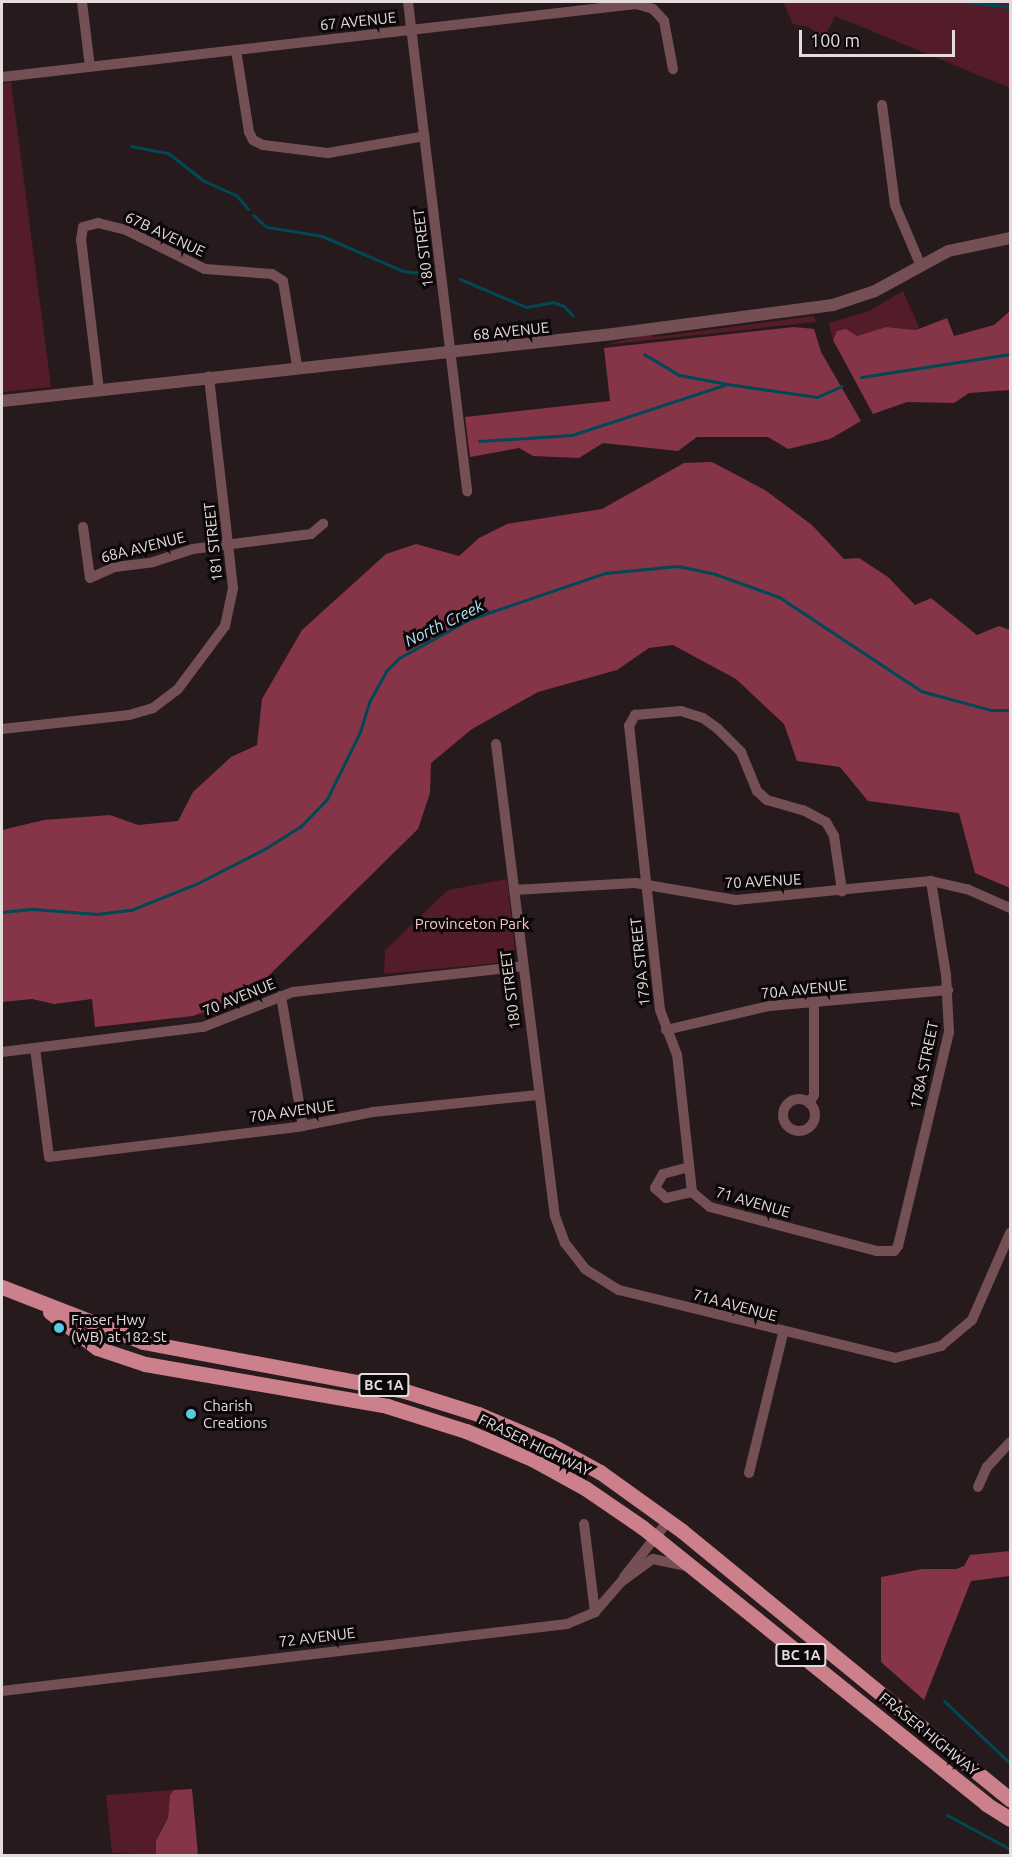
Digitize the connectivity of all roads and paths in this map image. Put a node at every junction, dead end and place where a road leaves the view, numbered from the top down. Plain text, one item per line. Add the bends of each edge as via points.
1 (82, 2) edge
2 (408, 2) edge
3 (412, 31) junction
4 (236, 50) junction
5 (90, 67) junction
6 (673, 69) dead end
7 (2, 77) edge
8 (882, 105) dead end
9 (424, 136) junction
10 (1011, 238) edge
11 (920, 264) junction
12 (450, 352) junction
13 (297, 366) junction
14 (208, 376) junction
15 (99, 390) junction
16 (2, 400) edge
17 (467, 491) dead end
18 (323, 524) dead end
19 (83, 526) dead end
20 (229, 544) junction
21 (2, 729) edge
22 (496, 744) dead end
23 (931, 881) junction
24 (646, 885) junction
25 (514, 890) junction
26 (842, 891) junction
27 (1011, 908) edge
28 (523, 966) junction
29 (948, 990) junction
30 (281, 996) junction
31 (814, 1003) junction
32 (666, 1030) junction
33 (35, 1048) junction
34 (2, 1052) edge
35 (538, 1095) junction
36 (809, 1103) dead end
37 (303, 1126) junction
38 (689, 1167) junction
39 (692, 1192) junction
40 (552, 1196) joint
41 (1011, 1233) edge
42 (894, 1251) joint
43 (2, 1287) edge
44 (30, 1299) junction
45 (783, 1333) junction
46 (1011, 1442) edge
47 (749, 1473) dead end
48 (978, 1487) dead end
49 (668, 1521) junction
50 (584, 1524) dead end
51 (654, 1537) junction
52 (691, 1568) junction
53 (621, 1582) junction
54 (595, 1612) junction
55 (2, 1691) edge
56 (1006, 1794) edge
57 (1011, 1819) edge

1 - 5 street
2 - 3 street, 180 STREET
3 - 4 street, 67 AVENUE
3 - 6 street, 67 AVENUE via 644,5 664,21
3 - 9 street, 180 STREET
4 - 5 street, 67 AVENUE
4 - 9 street via 253,140 263,145 328,153
5 - 7 street, 67 AVENUE
8 - 11 street via 895,205
9 - 12 street, 180 STREET
10 - 11 street, 68 AVENUE via 963,247
11 - 12 street, 68 AVENUE via 865,296 834,305
12 - 13 street, 68 AVENUE
12 - 17 street, 180 STREET
13 - 14 street, 68 AVENUE
13 - 15 street, 67B AVENUE via 283,280 272,274 205,269 126,230 98,223 83,227 81,240
14 - 15 street, 68 AVENUE
14 - 20 street, 181 STREET
15 - 16 street, 68 AVENUE
18 - 20 street, 68A AVENUE via 311,534
19 - 20 street, 68A AVENUE via 90,578 115,567
20 - 21 street, 181 STREET via 233,588 230,614 178,689 140,712
22 - 25 street, 180 STREET
23 - 26 street, 70 AVENUE
23 - 27 street, 70 AVENUE via 967,889
23 - 29 street, 178A STREET
24 - 25 street, 70 AVENUE
24 - 26 street, 70 AVENUE via 736,900
24 - 26 street, 179A STREET via 628,726 635,715 681,711 703,718 741,752 757,791 767,800 803,810 826,822 834,836
24 - 32 street, 179A STREET via 660,1010
25 - 28 street, 180 STREET
28 - 30 street, 70 AVENUE
28 - 35 street, 180 STREET
29 - 31 street, 70A AVENUE
29 - 42 street, 178A STREET via 949,1032 901,1239
30 - 33 street, 70 AVENUE via 203,1028
30 - 37 street
31 - 32 street, 70A AVENUE via 769,1006
31 - 36 street via 814,1095
32 - 38 street, 179A STREET via 677,1055
33 - 34 street, 70 AVENUE
33 - 37 street, 70A AVENUE via 49,1157
35 - 37 street, 70A AVENUE via 373,1113
35 - 40 street, 180 STREET
38 - 39 street, 179A STREET
38 - 39 street via 659,1176 655,1188 666,1198
39 - 42 street, 71 AVENUE via 710,1207 877,1251
40 - 45 street, 71A AVENUE via 565,1243 600,1281 619,1290
41 - 45 street, 71A AVENUE via 981,1303 959,1334 926,1353 895,1358
43 - 44 main road, FRASER HIGHWAY / BC 1A
44 - 49 main road, FRASER HIGHWAY / BC 1A via 143,1342 382,1385 457,1406 551,1445 600,1472
44 - 51 main road, FRASER HIGHWAY / BC 1A via 97,1348 145,1364 387,1406 466,1431 585,1488
45 - 47 street
46 - 48 street via 987,1467
49 - 51 street, 72 AVENUE
49 - 56 main road, FRASER HIGHWAY / BC 1A
50 - 54 street
51 - 52 main road, FRASER HIGHWAY / BC 1A
51 - 53 street, 72 AVENUE
52 - 53 street, 72 AVENUE via 653,1559
52 - 57 main road, FRASER HIGHWAY / BC 1A via 986,1804
53 - 54 street, 72 AVENUE
54 - 55 street, 72 AVENUE via 567,1624

